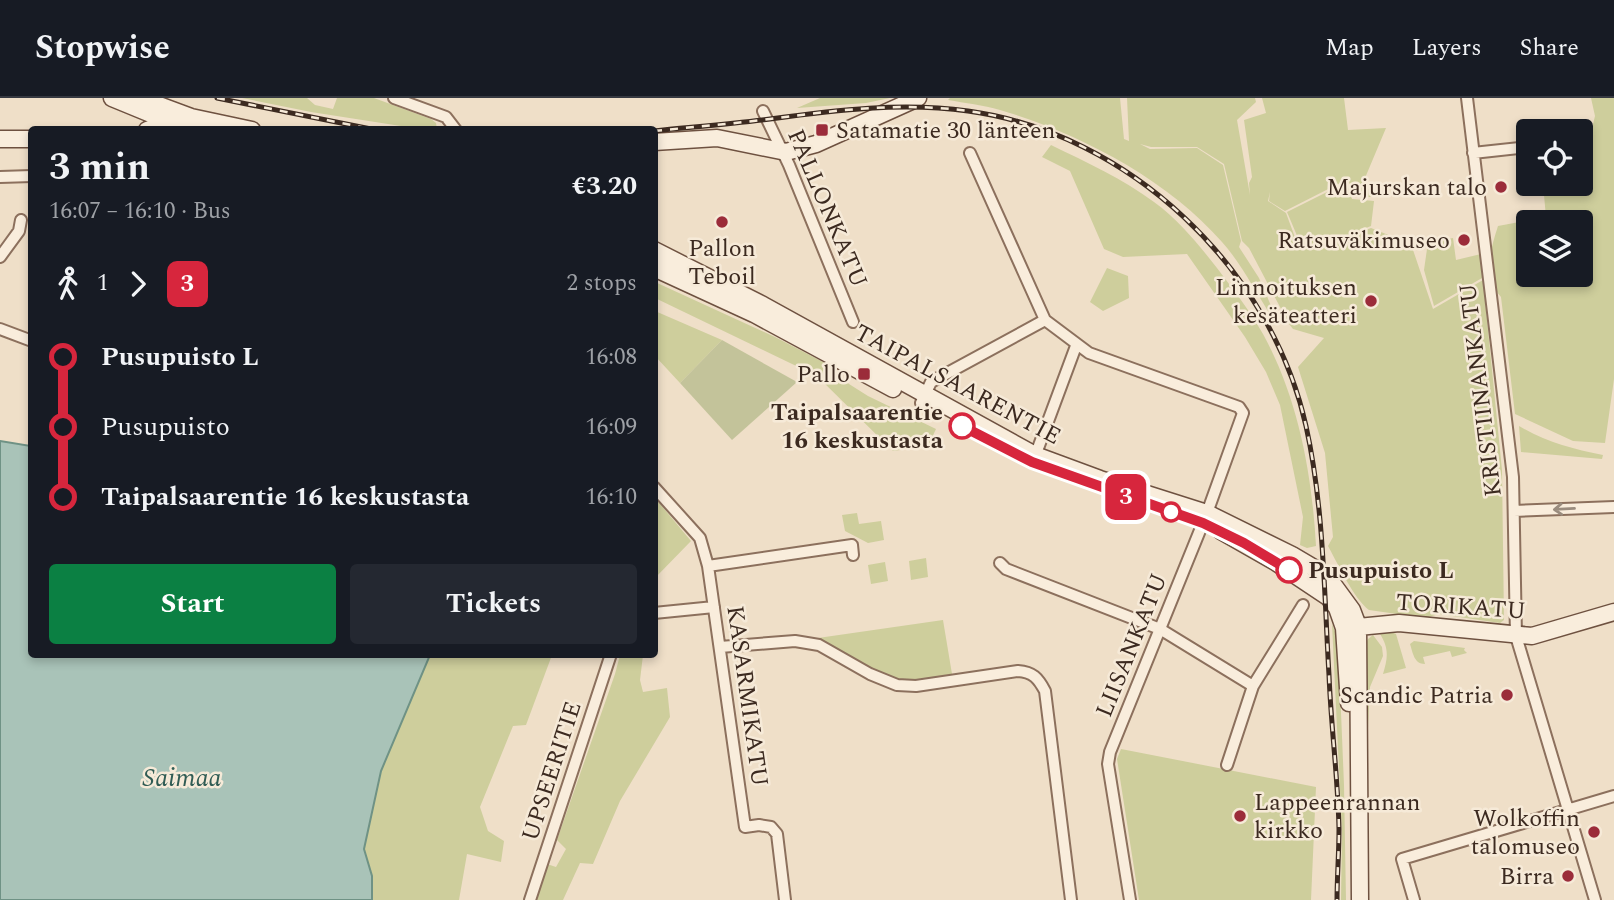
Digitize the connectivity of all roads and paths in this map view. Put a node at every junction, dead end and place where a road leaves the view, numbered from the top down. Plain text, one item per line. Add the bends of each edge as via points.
1 (111, 98) edge
2 (140, 98) edge
3 (394, 98) edge
4 (918, 98) edge
5 (1467, 98) edge
6 (762, 111) dead end
7 (191, 117) junction
8 (446, 117) junction
9 (168, 121) junction
10 (156, 126) edge
11 (188, 126) edge
12 (233, 126) edge
13 (447, 126) edge
14 (453, 126) edge
15 (0, 139) edge
16 (28, 139) edge
17 (658, 142) edge
18 (1516, 148) edge
19 (783, 152) junction
20 (970, 153) dead end
21 (1474, 153) junction
22 (28, 176) edge
23 (0, 177) edge
24 (21, 220) dead end
25 (658, 252) edge
26 (0, 257) edge
27 (658, 270) edge
28 (1045, 320) junction
29 (853, 322) dead end
30 (0, 329) edge
31 (28, 340) edge
32 (1076, 345) junction
33 (923, 399) junction
34 (1034, 458) junction
35 (658, 491) edge
36 (1614, 507) edge
37 (1514, 511) junction
38 (1205, 518) junction
39 (853, 555) dead end
40 (1000, 563) dead end
41 (708, 566) junction
42 (1303, 605) dead end
43 (714, 607) junction
44 (1614, 612) edge
45 (658, 613) edge
46 (1351, 627) junction
47 (1160, 629) junction
48 (1516, 636) junction
49 (720, 647) junction
50 (610, 658) edge
51 (1253, 686) junction
52 (1227, 765) dead end
53 (1614, 796) edge
54 (1567, 811) junction
55 (530, 900) edge
56 (785, 900) edge
57 (1071, 900) edge
58 (1130, 900) edge
59 (1352, 900) edge
60 (1360, 900) edge
61 (1414, 900) edge
62 (1595, 900) edge

1 - 9 main road
2 - 7 main road
3 - 8 street
4 - 19 main road via 816,144
5 - 21 street, KRISTIINANKATU
6 - 19 street, PALLONKATU
7 - 9 main road
7 - 12 main road
8 - 13 street
8 - 14 street
9 - 10 main road
9 - 11 main road
15 - 16 main road
17 - 19 main road via 717,138
18 - 21 street
19 - 29 street, PALLONKATU
20 - 28 street
21 - 37 street, KRISTIINANKATU
22 - 23 street
24 - 26 street via 19,231
25 - 33 main road, TAIPALSAARENTIE
27 - 33 main road, TAIPALSAARENTIE
28 - 32 street
28 - 33 street via 931,382
30 - 31 street
32 - 34 street
32 - 38 street, LIISANKATU via 1239,407 1243,414
33 - 34 main road, TAIPALSAARENTIE
34 - 38 main road, TAIPALSAARENTIE
35 - 41 street, KASARMIKATU via 700,538
36 -> 37 street
37 - 48 street, KRISTIINANKATU
38 - 46 main road, TAIPALSAARENTIE via 1314,568 1343,595 1352,610
38 - 47 street, LIISANKATU
39 - 41 street via 852,545
40 - 47 street
41 - 43 street, KASARMIKATU
42 - 51 street
43 - 45 street
43 - 49 street, KASARMIKATU
44 - 48 main road, TORIKATU
46 - 48 main road, TORIKATU via 1399,623
46 - 59 main road, TAIPALSAARENTIE
46 - 60 main road, TAIPALSAARENTIE
47 - 51 street
47 - 58 street, LIISANKATU via 1108,764
48 - 54 street, KRISTIINANKATU
49 - 56 street, KASARMIKATU via 745,827 771,827 776,834
49 - 57 street via 795,641 819,645 897,685 1018,671 1038,678 1045,691
50 - 55 street, UPSEERITIE
51 - 52 street
53 - 54 street
54 - 61 street via 1402,859
54 - 62 street, KRISTIINANKATU

